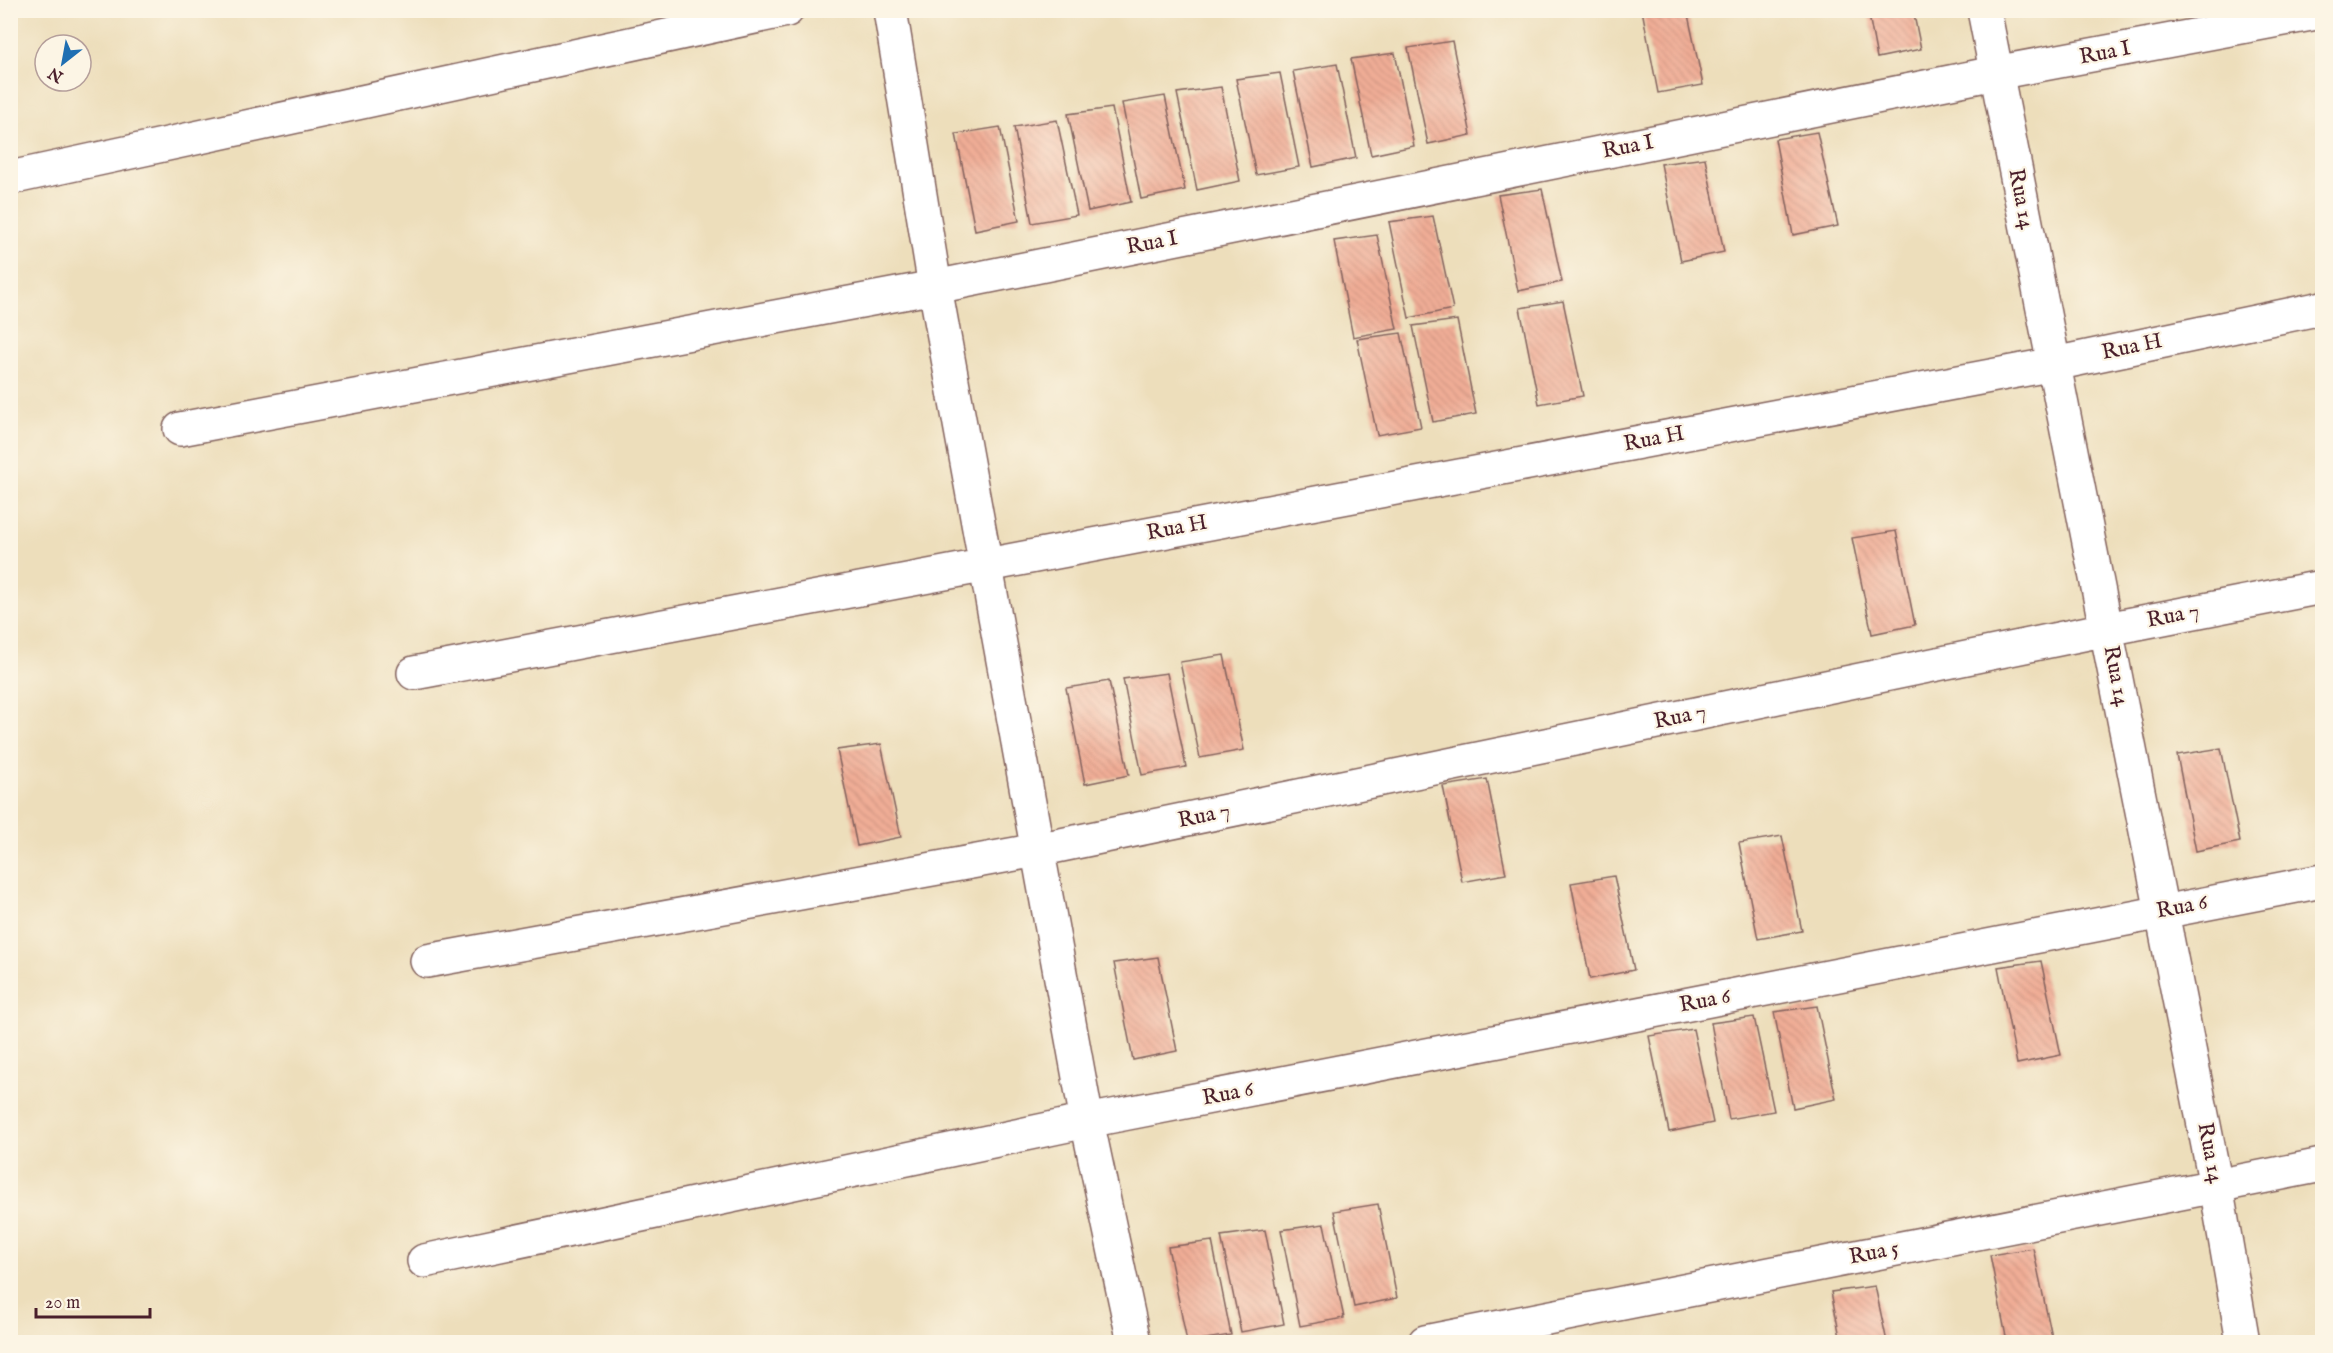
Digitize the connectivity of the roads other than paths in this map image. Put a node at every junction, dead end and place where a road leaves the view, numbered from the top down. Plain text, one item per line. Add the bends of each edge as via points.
1 (787, 10) edge
2 (890, 10) edge
3 (1984, 10) edge
4 (2322, 12) edge
5 (1995, 73) junction
6 (10, 178) edge
7 (935, 287) junction
8 (2322, 308) edge
9 (2054, 364) junction
10 (180, 429) dead end
11 (985, 564) junction
12 (2322, 587) edge
13 (2107, 629) junction
14 (414, 673) dead end
15 (1037, 850) junction
16 (2322, 881) edge
17 (2162, 911) junction
18 (427, 961) dead end
19 (1087, 1121) junction
20 (2322, 1165) edge
21 (2216, 1186) junction
22 (424, 1261) dead end
23 (1134, 1342) edge
24 (1425, 1342) edge
25 (2243, 1342) edge

1 - 6 street
2 - 7 street
3 - 5 street, Rua 14
4 - 5 street, Rua I
5 - 7 street, Rua I
5 - 9 street, Rua 14
7 - 10 street, Rua I
7 - 11 street
8 - 9 street, Rua H
9 - 11 street, Rua H
9 - 13 street, Rua 14
11 - 14 street, Rua H
11 - 15 street
12 - 13 street, Rua 7
13 - 15 street, Rua 7
13 - 17 street, Rua 14
15 - 18 street, Rua 7
15 - 19 street
16 - 17 street, Rua 6
17 - 19 street, Rua 6
17 - 21 street, Rua 14
19 - 22 street, Rua 6
19 - 23 street
20 - 21 street, Rua 5
21 - 24 street, Rua 5
21 - 25 street, Rua 14

